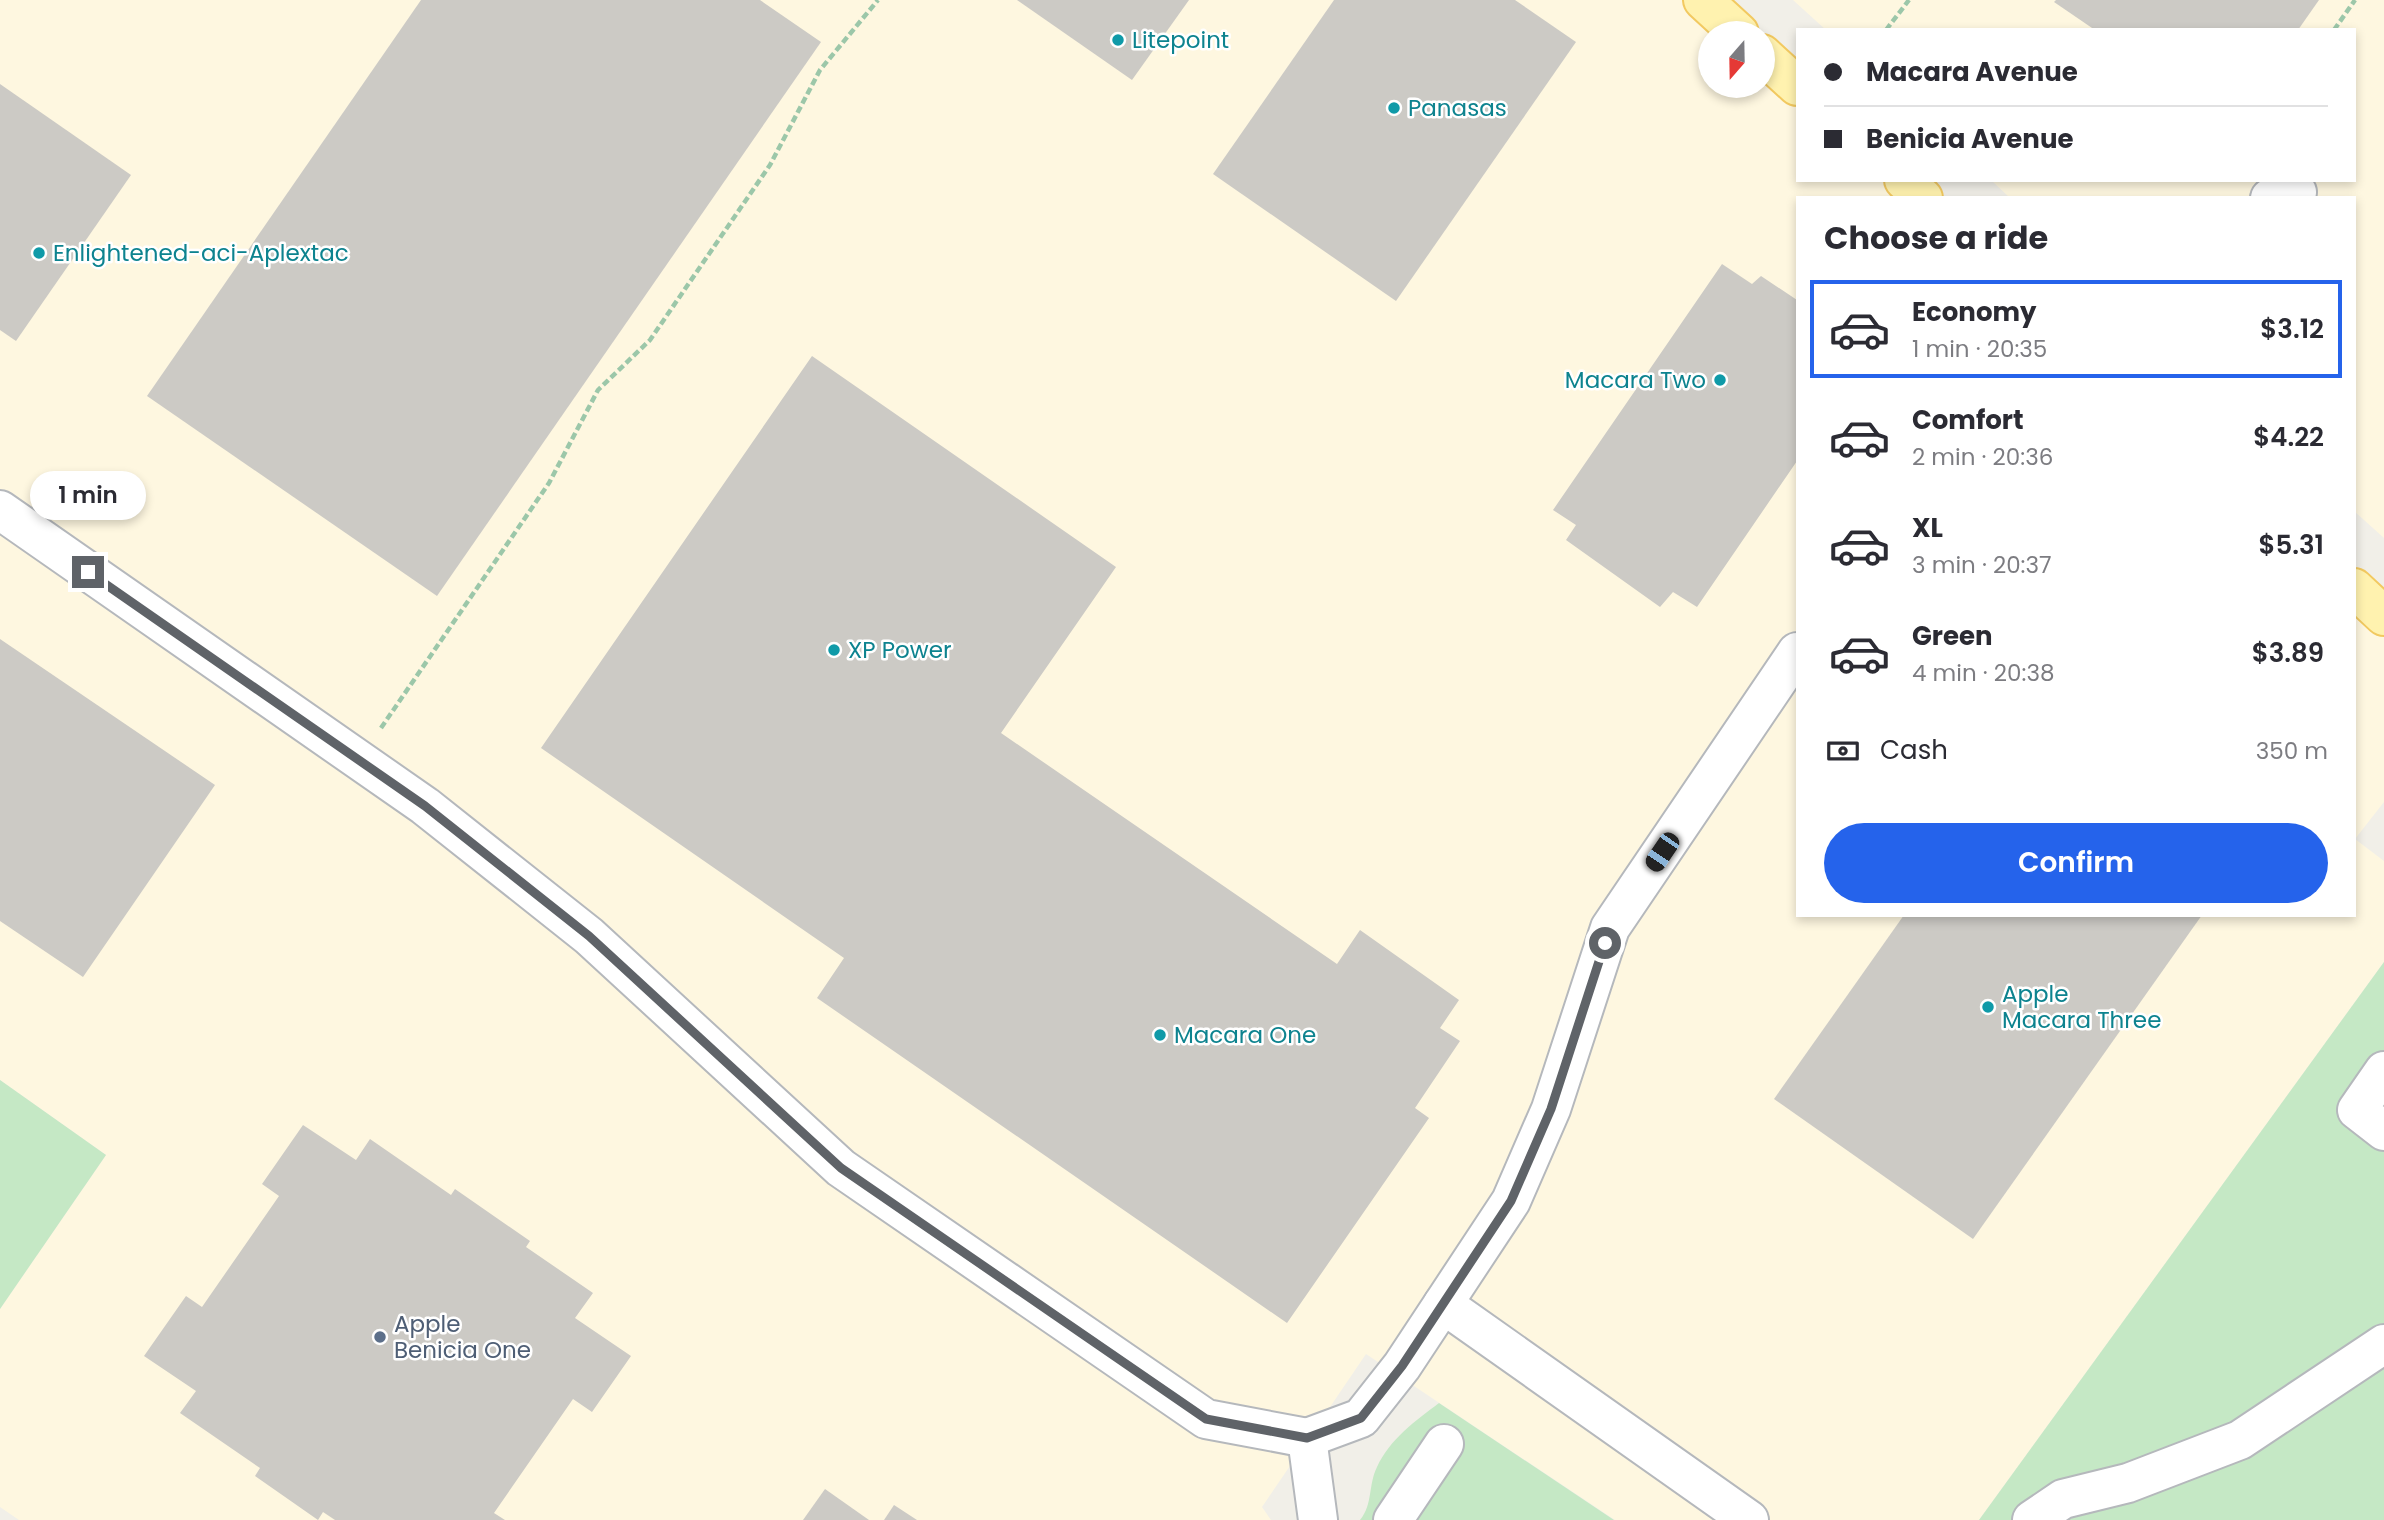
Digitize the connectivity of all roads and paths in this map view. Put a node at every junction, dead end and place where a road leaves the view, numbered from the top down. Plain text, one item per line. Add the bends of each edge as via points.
1 (878, 0) edge
2 (1703, 0) edge
3 (1909, 0) edge
4 (2355, 0) edge
5 (1726, 21) edge
6 (1888, 28) edge
7 (2335, 28) edge
8 (1775, 66) edge
9 (1796, 85) edge
10 (1905, 182) edge
11 (1921, 196) edge
12 (0, 510) edge
13 (2356, 590) edge
14 (2384, 616) edge
15 (1796, 653) edge
16 (380, 729) dead end
17 (2384, 1071) edge
18 (2384, 1131) edge
19 (1443, 1304) junction
20 (2384, 1345) edge
21 (1307, 1438) junction
22 (1444, 1444) dead end
23 (1318, 1520) edge
24 (1393, 1520) edge
25 (1749, 1520) edge
26 (2032, 1520) edge

1 - 16 path via 820,70 770,165 650,340 598,390 549,483
2 - 5 main road
3 - 6 path
4 - 7 path
8 - 9 main road
10 - 11 main road
12 - 21 street via 436,815 589,936 841,1168 1206,1419
13 - 14 main road
15 - 19 street via 1610,928 1551,1109 1511,1201
17 - 18 street via 2357,1110
19 - 21 street via 1361,1418
19 - 25 street
20 - 26 street via 2241,1440 2128,1483 2063,1499
21 - 23 street
22 - 24 street

